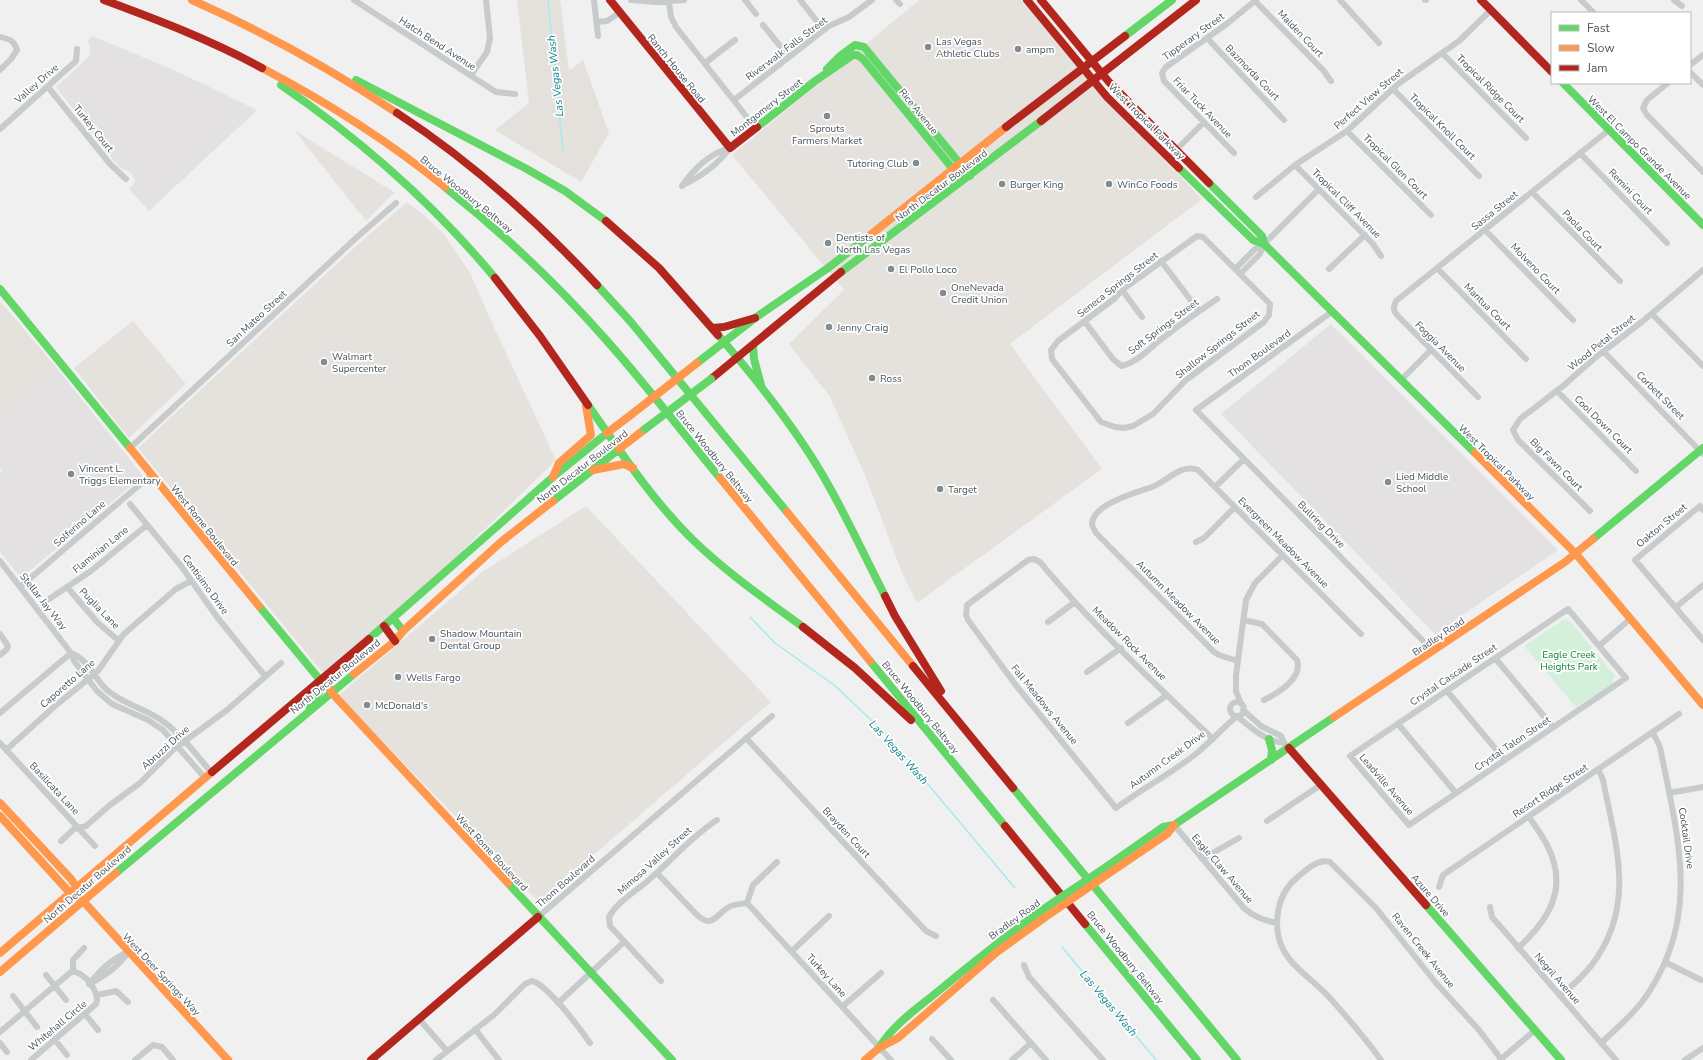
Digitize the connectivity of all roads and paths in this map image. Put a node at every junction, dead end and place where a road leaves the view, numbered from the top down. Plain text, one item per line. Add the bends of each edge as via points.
1 (104, 0) edge
2 (192, 0) edge
3 (354, 0) edge
4 (486, 0) edge
5 (594, 0) edge
6 (610, 0) edge
7 (631, 0) edge
8 (684, 0) edge
9 (745, 0) edge
10 (800, 0) edge
11 (872, 0) edge
12 (1027, 0) edge
13 (1041, 0) edge
14 (1172, 0) edge
15 (1196, 0) edge
16 (1255, 0) edge
17 (1340, 0) edge
18 (1481, 0) edge
19 (1581, 0) edge
20 (1674, 0) edge
21 (669, 2) junction
22 (1682, 6) dead end
23 (1491, 10) junction
24 (1593, 12) edge
25 (619, 13) junction
26 (756, 14) dead end
27 (597, 22) junction
28 (763, 25) dead end
29 (824, 30) junction
30 (598, 36) dead end
31 (0, 37) edge
32 (204, 38) junction
33 (1207, 38) junction
34 (735, 40) dead end
35 (1379, 42) dead end
36 (281, 43) junction
37 (77, 49) dead end
38 (868, 50) junction
39 (1442, 53) junction
40 (1703, 55) edge
41 (859, 56) joint
42 (789, 57) junction
43 (1092, 62) junction
44 (705, 64) junction
45 (1691, 64) edge
46 (1083, 69) junction
47 (0, 70) edge
48 (1551, 71) edge
49 (1162, 73) joint
50 (1691, 73) edge
51 (1102, 74) junction
52 (471, 75) junction
53 (815, 81) junction
54 (1093, 81) junction
55 (1331, 81) dead end
56 (1563, 84) edge
57 (1667, 84) edge
58 (1703, 85) edge
59 (48, 87) junction
60 (886, 87) junction
61 (1393, 89) junction
62 (515, 94) dead end
63 (734, 100) junction
64 (746, 116) dead end
65 (915, 116) junction
66 (1284, 120) dead end
67 (1204, 122) junction
68 (0, 129) edge
69 (1609, 130) junction
70 (1347, 131) junction
71 (1526, 138) dead end
72 (730, 148) junction
73 (1176, 149) junction
74 (1234, 153) dead end
75 (1580, 153) junction
76 (1169, 157) junction
77 (960, 163) junction
78 (1295, 165) junction
79 (953, 169) junction
80 (1703, 172) edge
81 (970, 176) junction
82 (1479, 176) dead end
83 (126, 179) dead end
84 (962, 180) junction
85 (1200, 187) junction
86 (1319, 189) junction
87 (1532, 192) junction
88 (1256, 197) dead end
89 (1226, 200) junction
90 (396, 203) dead end
91 (1431, 215) dead end
92 (1703, 225) edge
93 (1485, 230) junction
94 (1365, 235) junction
95 (1668, 243) dead end
96 (1264, 244) junction
97 (1381, 256) dead end
98 (1245, 259) junction
99 (1161, 261) junction
100 (1250, 264) junction
101 (1437, 268) junction
102 (1235, 269) junction
103 (1329, 269) dead end
104 (1703, 270) edge
105 (1240, 274) junction
106 (1698, 274) junction
107 (1703, 279) edge
108 (1620, 281) dead end
109 (0, 289) edge
110 (1122, 290) junction
111 (1217, 299) dead end
112 (1393, 307) joint
113 (1199, 311) junction
114 (1333, 311) junction
115 (1652, 314) junction
116 (1142, 317) dead end
117 (755, 318) junction
118 (1573, 320) dead end
119 (1085, 322) junction
120 (712, 328) junction
121 (724, 342) junction
122 (753, 346) junction
123 (1051, 350) joint
124 (1431, 350) junction
125 (1603, 351) junction
126 (738, 358) junction
127 (1526, 359) dead end
128 (1703, 366) edge
129 (1401, 380) junction
130 (762, 389) junction
131 (1557, 391) junction
132 (1478, 397) dead end
133 (584, 400) junction
134 (1196, 410) joint
135 (1513, 430) joint
136 (607, 433) junction
137 (130, 448) junction
138 (619, 450) junction
139 (1702, 451) edge
140 (1244, 459) junction
141 (633, 468) junction
142 (593, 470) junction
143 (1636, 471) dead end
144 (151, 474) junction
145 (553, 477) junction
146 (1215, 487) junction
147 (130, 504) dead end
148 (1235, 507) junction
149 (1701, 508) edge
150 (1590, 511) dead end
151 (147, 525) junction
152 (1092, 525) joint
153 (1196, 542) dead end
154 (1576, 554) junction
155 (1283, 555) junction
156 (0, 561) edge
157 (191, 581) junction
158 (1703, 585) edge
159 (20, 586) junction
160 (67, 587) junction
161 (46, 601) dead end
162 (1075, 602) junction
163 (1676, 608) junction
164 (966, 610) joint
165 (393, 618) junction
166 (1630, 619) junction
167 (1243, 620) junction
168 (1048, 622) dead end
169 (384, 626) junction
170 (402, 631) junction
171 (0, 634) edge
172 (1361, 634) dead end
173 (1703, 640) edge
174 (119, 641) junction
175 (395, 641) junction
176 (1599, 646) junction
177 (1121, 648) junction
178 (356, 650) junction
179 (1433, 651) junction
180 (72, 653) junction
181 (0, 655) edge
182 (1495, 658) junction
183 (1238, 660) junction
184 (281, 663) dead end
185 (1087, 672) dead end
186 (94, 674) junction
187 (265, 676) junction
188 (88, 680) junction
189 (320, 680) junction
190 (1236, 691) junction
191 (1447, 691) junction
192 (331, 692) junction
193 (1167, 695) junction
194 (1264, 700) dead end
195 (1231, 705) junction
196 (1703, 705) edge
197 (1242, 707) junction
198 (1231, 712) junction
199 (0, 713) edge
200 (1679, 714) dead end
201 (772, 716) dead end
202 (1237, 716) junction
203 (301, 717) junction
204 (1128, 723) dead end
205 (1227, 723) junction
206 (1398, 724) junction
207 (1553, 727) junction
208 (1653, 732) junction
209 (968, 733) junction
210 (746, 738) junction
211 (1213, 738) junction
212 (1269, 738) junction
213 (184, 742) junction
214 (0, 743) edge
215 (178, 746) junction
216 (1287, 746) junction
217 (6, 750) junction
218 (1350, 756) joint
219 (1271, 760) junction
220 (1505, 760) junction
221 (955, 764) junction
222 (1598, 769) junction
223 (208, 775) junction
224 (1322, 784) junction
225 (1703, 787) edge
226 (1456, 793) junction
227 (1670, 793) junction
228 (0, 803) edge
229 (1116, 808) joint
230 (0, 816) edge
231 (1529, 817) junction
232 (717, 820) dead end
233 (1267, 821) dead end
234 (1174, 825) junction
235 (1410, 825) joint
236 (78, 828) junction
237 (1238, 838) dead end
238 (60, 841) dead end
239 (95, 846) dead end
240 (1202, 859) junction
241 (777, 862) dead end
242 (657, 873) junction
243 (77, 887) junction
244 (1439, 887) dead end
245 (70, 893) junction
246 (83, 901) junction
247 (747, 903) junction
248 (1490, 907) dead end
249 (829, 916) dead end
250 (538, 917) junction
251 (1277, 923) junction
252 (936, 936) dead end
253 (624, 942) junction
254 (84, 948) dead end
255 (1518, 948) junction
256 (792, 951) junction
257 (128, 952) junction
258 (0, 953) edge
259 (1665, 962) junction
260 (1024, 965) dead end
261 (0, 972) edge
262 (73, 972) junction
263 (590, 972) junction
264 (881, 972) dead end
265 (46, 975) dead end
266 (1702, 980) dead end
267 (661, 981) dead end
268 (1132, 981) junction
269 (89, 984) junction
270 (55, 986) junction
271 (98, 995) junction
272 (13, 996) dead end
273 (1560, 996) junction
274 (66, 1000) dead end
275 (993, 1000) dead end
276 (128, 1002) dead end
277 (558, 1003) junction
278 (842, 1007) junction
279 (25, 1011) junction
280 (85, 1014) junction
281 (419, 1019) junction
282 (37, 1027) dead end
283 (475, 1029) junction
284 (98, 1030) dead end
285 (1535, 1030) junction
286 (0, 1032) edge
287 (932, 1039) dead end
288 (55, 1040) junction
289 (0, 1043) edge
290 (590, 1043) dead end
291 (1031, 1043) junction
292 (1601, 1043) junction
293 (880, 1048) junction
294 (1703, 1048) edge
295 (447, 1051) junction
296 (7, 1052) dead end
297 (68, 1055) dead end
298 (1236, 1058) edge
299 (31, 1060) edge
300 (135, 1060) edge
301 (173, 1060) edge
302 (228, 1060) edge
303 (371, 1060) edge
304 (436, 1060) edge
305 (498, 1060) edge
306 (672, 1060) edge
307 (865, 1060) edge
308 (891, 1060) edge
309 (951, 1060) edge
310 (1012, 1060) edge
311 (1046, 1060) edge
312 (1103, 1060) edge
313 (1189, 1060) edge
314 (1198, 1060) edge
315 (1382, 1060) edge
316 (1500, 1060) edge
317 (1561, 1060) edge
318 (1616, 1060) edge
319 (1685, 1060) edge

1 - 32 main road, Bruce Woodbury Beltway
2 - 36 main road, Bruce Woodbury Beltway
3 - 52 street, Hatch Bend Avenue
4 - 52 street via 490,38 487,52
5 - 27 street
6 - 25 main road, Ranch House Road
7 - 21 street
8 - 21 street
9 - 26 street
10 - 29 street
11 - 29 street, Riverwalk Falls Street via 849,17
12 - 46 main road, West Tropical Parkway
13 - 43 main road, West Tropical Parkway
14 - 43 main road, North Decatur Boulevard
15 - 51 main road, North Decatur Boulevard
16 - 33 street, Tipperary Street
16 - 55 street, Malden Court via 1318,64
17 - 35 street
18 - 23 main road
19 - 24 street
20 - 22 street
21 - 44 street via 673,23
23 - 39 street, Perfect View Street via 1459,41
23 - 48 main road
25 - 27 street via 608,20
25 - 72 main road, Ranch House Road
27 - 30 street
28 - 42 street
29 - 42 street, Riverwalk Falls Street
31 - 47 street via 12,41 16,46 15,54
32 - 133 main road via 334,122 414,188 490,271 540,336
32 - 221 main road, Bruce Woodbury Beltway via 308,92 364,126 495,227 552,282 608,342
33 - 49 street, Tipperary Street via 1166,67
33 - 66 street, Bazmorda Court
34 - 44 street
36 - 120 main road via 383,93 565,191 636,245 670,279
36 - 209 main road, Bruce Woodbury Beltway via 371,97 443,146 511,200 577,264 630,321
37 - 59 street, Valley Drive via 76,61
38 - 53 main road, Montgomery Street via 862,45 855,45
38 - 60 main road via 867,53
38 - 65 main road, Rice Avenue
39 - 61 street, Perfect View Street
39 - 71 street, Tropical Ridge Court
40 - 45 street
41 - 53 main road, Montgomery Street via 853,55
41 - 60 main road, Rice Avenue
42 - 63 street, Riverwalk Falls Street
43 - 46 main road, North Decatur Boulevard
43 - 51 main road, West Tropical Parkway
44 - 63 street
46 - 54 main road, West Tropical Parkway
46 - 77 main road, North Decatur Boulevard
49 - 67 street, Friar Tuck Avenue via 1164,81
50 - 58 street
51 - 54 main road, North Decatur Boulevard
51 - 73 main road, West Tropical Parkway
52 - 62 street, Hatch Bend Avenue via 496,92
53 - 72 main road, Montgomery Street
54 - 76 main road, West Tropical Parkway
54 - 81 main road, North Decatur Boulevard
56 - 69 main road, West El Campo Grande Avenue
57 - 80 street via 1647,100 1643,108
59 - 68 street, Valley Drive
59 - 83 street, Turkey Court via 110,164
60 - 65 main road, Rice Avenue
61 - 70 street, Perfect View Street
61 - 82 street, Tropical Knoll Court
63 - 64 street
65 - 77 main road, Rice Avenue
65 - 79 main road, Rice Avenue
67 - 73 street
67 - 74 street, Friar Tuck Avenue
69 - 75 street, Sassa Street
69 - 92 main road, West El Campo Grande Avenue
70 - 78 street, Perfect View Street
70 - 91 street, Tropical Glen Court
72 - 72 street, Montgomery Street via 719,151 696,169 682,186 696,179
73 - 76 street
73 - 89 main road, West Tropical Parkway
75 - 87 street, Sassa Street
75 - 95 street, Remini Court
76 - 85 main road, West Tropical Parkway
77 - 79 main road, North Decatur Boulevard
77 - 81 main road, Rice Avenue
78 - 86 street, Tropical Cliff Avenue
78 - 88 street, Perfect View Street
79 - 84 main road, Rice Avenue
79 - 117 main road, North Decatur Boulevard via 828,268
81 - 84 main road, North Decatur Boulevard
84 - 122 main road, North Decatur Boulevard via 827,283
85 - 89 main road
85 - 96 main road, West Tropical Parkway via 1254,240
86 - 94 street, Tropical Cliff Avenue
86 - 96 street
87 - 93 street, Sassa Street
87 - 108 street, Paola Court
89 - 96 main road, West Tropical Parkway via 1262,236
90 - 137 street, San Mateo Street
93 - 101 street, Sassa Street
93 - 118 street, Molveno Court
94 - 97 street, Tropical Cliff Avenue
94 - 103 street
96 - 98 street
96 - 100 street via 1260,254
96 - 114 main road, West Tropical Parkway
98 - 100 street
98 - 102 street
99 - 102 street, Seneca Springs Street via 1197,236 1203,237
99 - 110 street, Seneca Springs Street
99 - 113 street
100 - 105 street
101 - 112 street, Sassa Street via 1396,301
101 - 127 street, Mantua Court
102 - 105 street
104 - 106 street, Wood Petal Street
105 - 123 street, Shallow Springs Street via 1270,304 1269,315 1264,322 1186,380 1153,414 1133,426 1115,427 1101,422 1052,359
106 - 107 street
106 - 115 street, Wood Petal Street
109 - 137 main road, West Rome Boulevard
110 - 116 street
110 - 119 street, Seneca Springs Street
111 - 113 street, Soft Springs Street
112 - 124 street, Foggia Avenue via 1395,313
113 - 119 street, Soft Springs Street via 1130,364 1121,366
114 - 129 main road, West Tropical Parkway
114 - 134 street, Thom Boulevard
115 - 125 street, Wood Petal Street
115 - 128 street
117 - 120 main road
117 - 121 main road, North Decatur Boulevard
119 - 123 street, Seneca Springs Street via 1058,341
120 - 121 main road
121 - 126 main road
121 - 136 main road, North Decatur Boulevard, bridge
122 - 126 main road, North Decatur Boulevard
122 - 130 main road
124 - 129 street
124 - 132 street, Foggia Avenue
125 - 131 street, Wood Petal Street
125 - 139 street, Corbett Street
126 - 130 main road
126 - 138 main road, North Decatur Boulevard, bridge
129 - 154 main road, West Tropical Parkway
130 - 209 main road via 826,478 895,616
131 - 135 street, Wood Petal Street via 1520,419
131 - 143 street, Cool Down Court
133 - 136 main road
133 - 145 main road via 591,435 559,463
134 - 140 street, Bullring Drive
135 - 150 street, Big Fawn Court via 1518,440
136 - 138 main road
136 - 145 main road, North Decatur Boulevard
137 - 144 main road, West Rome Boulevard
138 - 141 main road
138 - 142 main road, North Decatur Boulevard
139 - 154 main road, Bradley Road
140 - 146 street
140 - 179 street, Bullring Drive
141 - 142 main road via 624,464
141 - 221 main road via 668,513 706,552 735,578 859,672
142 - 170 main road, North Decatur Boulevard via 501,542
144 - 159 street, Solferino Lane
144 - 189 main road, West Rome Boulevard
145 - 165 main road, North Decatur Boulevard
146 - 148 street, Evergreen Meadow Avenue
146 - 152 street, Evergreen Meadow Avenue via 1198,470 1183,468 1153,487 1122,496 1112,502 1097,513
147 - 151 street, Centisimo Drive
148 - 153 street via 1204,538
148 - 155 street, Evergreen Meadow Avenue
149 - 163 street, Oakton Street via 1635,560
151 - 157 street, Centisimo Drive
151 - 160 street, Flaminian Lane via 91,571
152 - 183 street, Autumn Meadow Avenue via 1096,533 1214,652
154 - 166 main road, West Tropical Parkway
154 - 179 main road, Bradley Road
155 - 167 street via 1255,583 1246,600
155 - 172 street, Evergreen Meadow Avenue
156 - 159 street, Stellar Jay Way
157 - 174 street, Caporetto Lane via 176,589 154,607
157 - 187 street, Centisimo Drive
158 - 163 street
159 - 180 street, Stellar Jay Way
160 - 161 street, Flaminian Lane
160 - 174 street, Puglia Lane via 97,622
162 - 164 street, Meadow Rock Avenue via 1040,562 1034,559 1028,560 971,601
162 - 168 street
162 - 177 street, Meadow Rock Avenue
163 - 173 street
164 - 229 street, Fall Meadows Avenue via 968,620 1018,688
165 - 169 main road, North Decatur Boulevard
165 - 170 main road
166 - 176 street
166 - 196 main road, West Tropical Parkway
167 - 183 street
167 - 194 street via 1262,624 1298,665 1293,679
169 - 175 main road
169 - 178 main road, North Decatur Boulevard
170 - 175 main road, North Decatur Boulevard
171 - 181 street via 8,646
174 - 186 street, Caporetto Lane
175 - 192 main road, North Decatur Boulevard
176 - 182 street, Crystal Cascade Street via 1568,609
176 - 207 street, Crystal Talon Street via 1626,678
177 - 185 street
177 - 193 street, Meadow Rock Avenue
178 - 189 main road, North Decatur Boulevard
178 - 192 main road via 328,684
179 - 216 main road, Bradley Road
180 - 186 street via 80,656
180 - 188 street via 74,661
180 - 199 street
182 - 191 street, Crystal Cascade Street
182 - 207 street
183 - 190 street
184 - 187 street, Abruzzi Drive
186 - 188 street, Caporetto Lane
186 - 213 street via 107,690 157,717
187 - 213 street, Abruzzi Drive via 227,710
188 - 215 street via 112,704 152,723
188 - 217 street, Caporetto Lane
189 - 203 main road via 319,692
189 - 223 main road, North Decatur Boulevard
190 - 195 street
190 - 197 street
191 - 206 street, Crystal Cascade Street
191 - 220 street
192 - 203 main road, North Decatur Boulevard
192 - 250 main road, West Rome Boulevard
193 - 204 street
193 - 211 street, Meadow Rock Avenue
195 - 197 street via 1236,702
195 - 198 street, Autumn Creek Drive
197 - 202 street, Autumn Creek Drive
197 - 216 street, Azure Drive via 1261,726 1281,736
198 - 202 street, Azure Drive
198 - 205 street, Autumn Creek Drive
200 - 208 street, Resort Ridge Street
201 - 210 street, Thom Boulevard
202 - 205 street, Autumn Creek Drive
202 - 212 street, Azure Drive via 1256,732
203 - 246 main road, North Decatur Boulevard
205 - 211 street, Autumn Creek Drive
206 - 218 street, Crystal Cascade Street
206 - 226 street
207 - 220 street, Crystal Talon Street
208 - 222 street, Resort Ridge Street
208 - 227 street, Cocktail Drive via 1660,747
209 - 298 main road, Bruce Woodbury Beltway
210 - 250 street, Thom Boulevard
210 - 252 street, Brayden Court via 926,931
211 - 229 street, Autumn Creek Drive via 1196,753
212 - 216 street, Azure Drive
212 - 219 main road
213 - 215 street, Abruzzi Drive
213 - 223 street
214 - 217 street, Basilicata Lane
215 - 223 street
215 - 236 street, Abruzzi Drive via 140,783 86,826
216 - 219 main road, Bradley Road
216 - 224 main road, Azure Drive
217 - 236 street, Basilicata Lane
218 - 235 street, Leadville Avenue
219 - 234 main road, Bradley Road
220 - 226 street, Crystal Talon Street
221 - 268 main road, Bruce Woodbury Beltway
222 - 231 street, Resort Ridge Street
222 - 273 street via 1603,780 1619,864 1618,907 1602,950 1579,979
223 - 243 main road, North Decatur Boulevard
224 - 233 street
224 - 285 main road, Azure Drive
225 - 227 street
226 - 235 street, Crystal Talon Street
227 - 259 street, Cocktail Drive via 1681,852 1682,884 1676,933
228 - 243 main road, West Deer Springs Way
230 - 245 main road, West Deer Springs Way
231 - 244 street, Resort Ridge Street via 1443,875
231 - 255 street via 1552,855 1556,876 1555,892 1549,912 1541,926
232 - 242 street, Mimosa Valley Street via 692,838
234 - 240 street, Eagle Claw Avenue
234 - 293 main road, Bradley Road, bridge via 1167,834 1041,915 898,1038
236 - 238 street, Abruzzi Drive
236 - 239 street, Basilicata Lane
237 - 240 street
240 - 251 street, Eagle Claw Avenue via 1251,914
241 - 247 street via 753,884
242 - 247 street via 702,920 715,920 729,907
242 - 253 street, Mimosa Valley Street via 611,912 608,920 610,926
243 - 245 main road, North Decatur Boulevard
243 - 246 main road, West Deer Springs Way
245 - 246 main road, West Deer Springs Way
245 - 258 main road, North Decatur Boulevard
246 - 257 main road, West Deer Springs Way
246 - 261 main road, North Decatur Boulevard
247 - 256 street, Turkey Lane
248 - 255 street, Negril Avenue via 1492,916
249 - 256 street
250 - 263 main road, West Rome Boulevard
250 - 281 main road, Thom Boulevard
251 - 315 street via 1278,936 1290,961 1328,995
251 - 316 street, Raven Creek Avenue via 1281,901 1292,882 1320,861 1330,862 1376,908 1436,983 1479,1030
253 - 263 street
253 - 267 street
254 - 262 street via 73,960
255 - 273 street, Negril Avenue
256 - 278 street, Turkey Lane
257 - 269 street via 117,956 106,965
257 - 302 main road, West Deer Springs Way
259 - 266 street
259 - 292 street, Cocktail Drive via 1642,1002 1629,1018
260 - 312 street via 1029,977
262 - 269 street, Whitehall Circle via 81,974
262 - 270 street
263 - 277 street
263 - 306 main road, West Rome Boulevard
264 - 278 street
265 - 270 street
268 - 313 main road
268 - 314 main road, Bruce Woodbury Beltway
269 - 271 street, Whitehall Circle
270 - 274 street
270 - 279 street
271 - 276 street via 116,991
271 - 280 street, Whitehall Circle via 96,1004
272 - 279 street
273 - 292 street, Negril Avenue
275 - 291 street
277 - 283 street via 539,984 525,984 494,1015
277 - 290 street
278 - 293 street, Turkey Lane
279 - 282 street
279 - 286 street
280 - 284 street
280 - 288 street, Whitehall Circle
281 - 295 street
281 - 303 main road, Thom Boulevard
283 - 295 street
283 - 305 street
285 - 316 street
285 - 317 main road, Azure Drive
287 - 309 street
288 - 297 street
288 - 299 street, Whitehall Circle
289 - 296 street
291 - 310 street
291 - 311 street
292 - 318 street, Negril Avenue
293 - 307 main road, Bradley Road
293 - 308 street, Turkey Lane
294 - 319 street
295 - 304 street
300 - 301 street via 150,1047 157,1045

